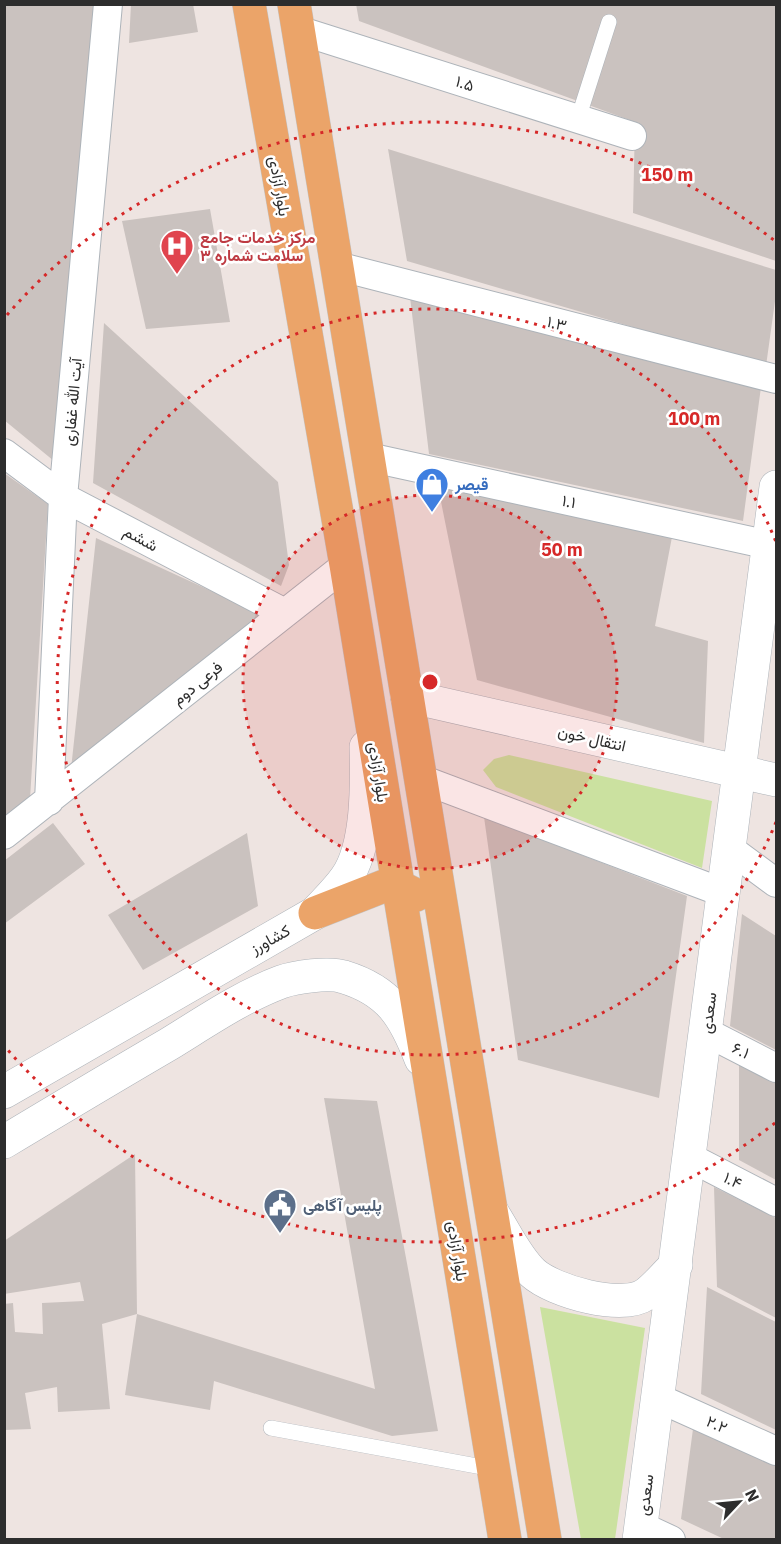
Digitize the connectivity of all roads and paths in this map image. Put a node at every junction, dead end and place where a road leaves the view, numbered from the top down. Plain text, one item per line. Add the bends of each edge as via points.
1 (108, 4) edge
2 (249, 4) edge
3 (296, 17) edge
4 (609, 22) dead end
5 (578, 118) junction
6 (632, 136) dead end
7 (337, 267) junction
8 (777, 379) edge
9 (4, 453) edge
10 (368, 457) junction
11 (777, 486) edge
12 (63, 497) junction
13 (769, 545) junction
14 (346, 565) junction
15 (285, 613) junction
16 (363, 674) junction
17 (407, 696) junction
18 (740, 771) junction
19 (421, 779) junction
20 (777, 780) edge
21 (49, 801) junction
22 (4, 835) edge
23 (730, 849) junction
24 (777, 882) edge
25 (398, 886) junction
26 (724, 893) junction
27 (315, 913) junction
28 (210, 974) junction
29 (458, 1005) junction
30 (229, 1008) junction
31 (706, 1032) junction
32 (777, 1068) edge
33 (432, 1089) junction
34 (4, 1092) edge
35 (4, 1142) edge
36 (690, 1157) junction
37 (777, 1202) edge
38 (492, 1212) junction
39 (676, 1265) junction
40 (658, 1398) junction
41 (271, 1428) dead end
42 (777, 1451) edge
43 (494, 1470) junction
44 (640, 1533) edge
45 (505, 1539) edge
46 (545, 1539) edge
47 (671, 1539) edge

1 - 12 street, آیت الله غفاری
2 - 14 main road, بلوار آزادی
3 - 5 street, ۱.۵
3 - 7 main road
4 - 5 lane
5 - 6 street, ۱.۵
7 - 8 street, ۱.۳
7 - 10 main road
9 - 12 street, ششم
10 - 13 street, ۱.۱
10 - 17 main road
11 - 13 main road, سعدی
12 - 15 street, ششم
12 - 21 street, آیت الله غفاری
13 - 18 main road, سعدی
14 - 15 street, فرعی دوم
14 - 16 main road, بلوار آزادی
15 - 21 street, فرعی دوم
16 - 25 main road, بلوار آزادی
16 - 27 main road, کشاورز via 367,784 361,844 347,877
17 - 18 main road, انتقال خون
17 - 19 main road
18 - 20 main road, انتقال خون
18 - 23 main road, سعدی
19 - 26 street
19 - 29 main road
21 - 22 street, فرعی دوم
23 - 24 street
23 - 26 main road, سعدی
25 - 27 main road via 384,886
25 - 29 main road via 415,894 428,907 443,988
25 - 33 main road, بلوار آزادی
26 - 31 main road, سعدی
27 - 28 main road, کشاورز
28 - 30 main road
28 - 34 main road, کشاورز
29 - 38 main road
30 - 33 main road via 282,981 342,976 373,990 395,1007 409,1027
30 - 35 main road
31 - 32 street, ۶.۱
31 - 36 main road, سعدی
33 - 43 main road, بلوار آزادی
36 - 37 street, ۱.۴
36 - 39 main road, سعدی
38 - 39 main road via 533,1272 553,1285 584,1295 636,1299
38 - 46 main road
39 - 40 main road, سعدی
40 - 42 street, ۲.۲
40 - 44 main road, سعدی
41 - 43 lane
43 - 45 main road, بلوار آزادی
44 - 47 street

